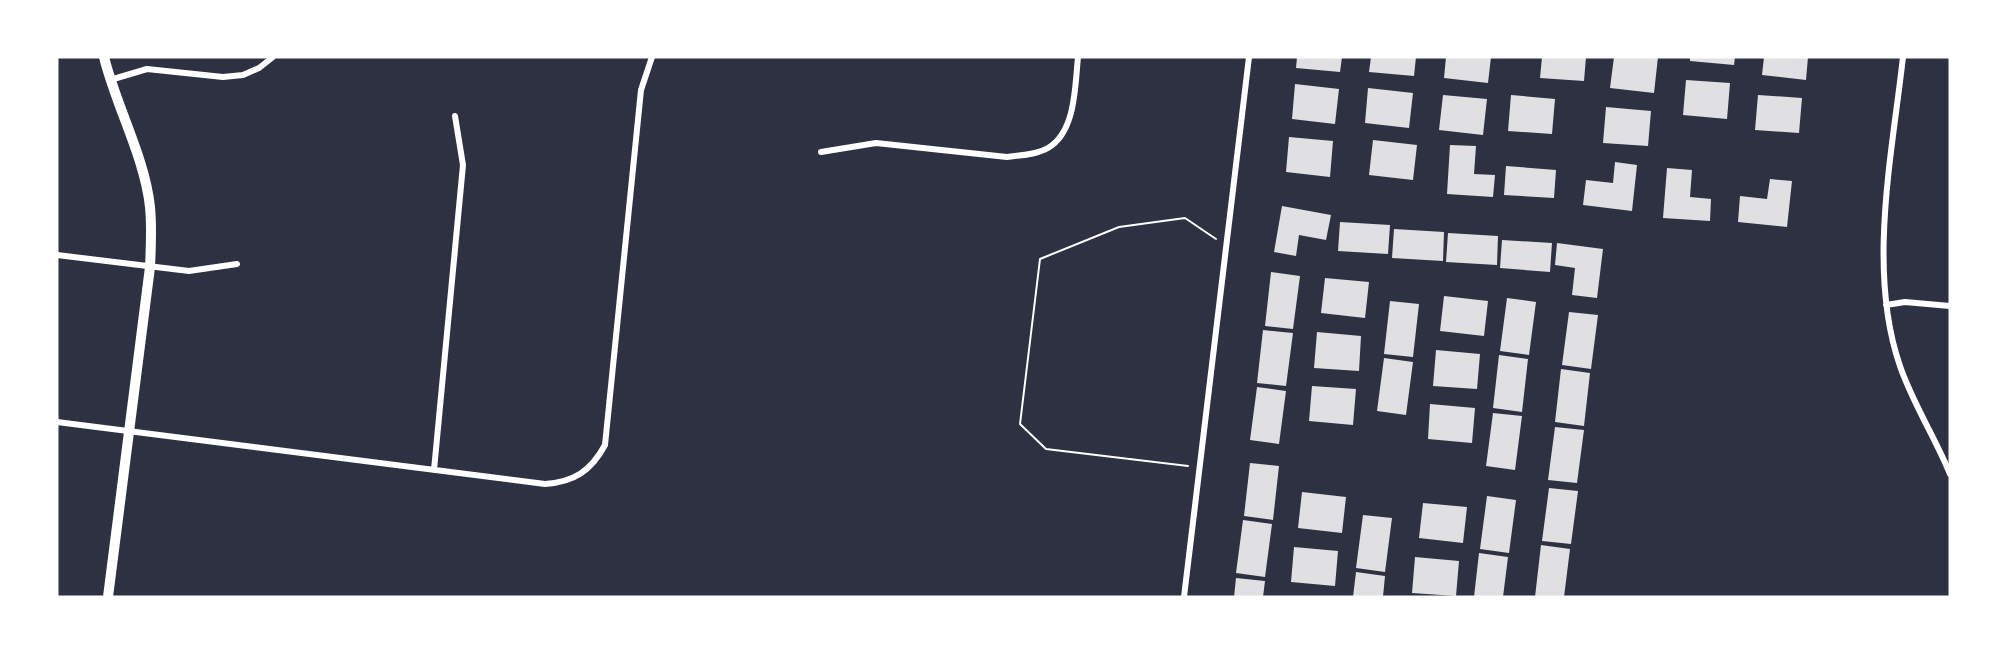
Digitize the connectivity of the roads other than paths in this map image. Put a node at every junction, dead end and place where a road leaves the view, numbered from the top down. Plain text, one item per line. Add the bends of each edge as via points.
1 (104, 57) edge
2 (273, 57) edge
3 (652, 57) edge
4 (1078, 57) edge
5 (1249, 57) edge
6 (1903, 57) edge
7 (110, 80) junction
8 (455, 116) dead end
9 (820, 152) dead end
10 (57, 255) edge
11 (237, 264) dead end
12 (150, 267) junction
13 (1886, 305) junction
14 (1950, 306) edge
15 (57, 422) edge
16 (129, 431) junction
17 (434, 470) junction
18 (1950, 474) edge
19 (108, 597) edge
20 (1184, 597) edge

1 - 7 street
2 - 7 street via 243,75 223,77 147,69
3 - 17 street via 641,90 605,445 582,475 563,483
4 - 9 street via 1072,110 1063,131 1049,148 1006,157 876,143
5 - 20 street
6 - 13 street via 1886,216
7 - 12 street via 150,205
8 - 17 street via 463,165
10 - 12 street
11 - 12 street via 189,271
12 - 16 street
13 - 14 street via 1905,302
13 - 18 street via 1900,366
15 - 16 street
16 - 17 street
16 - 19 street

